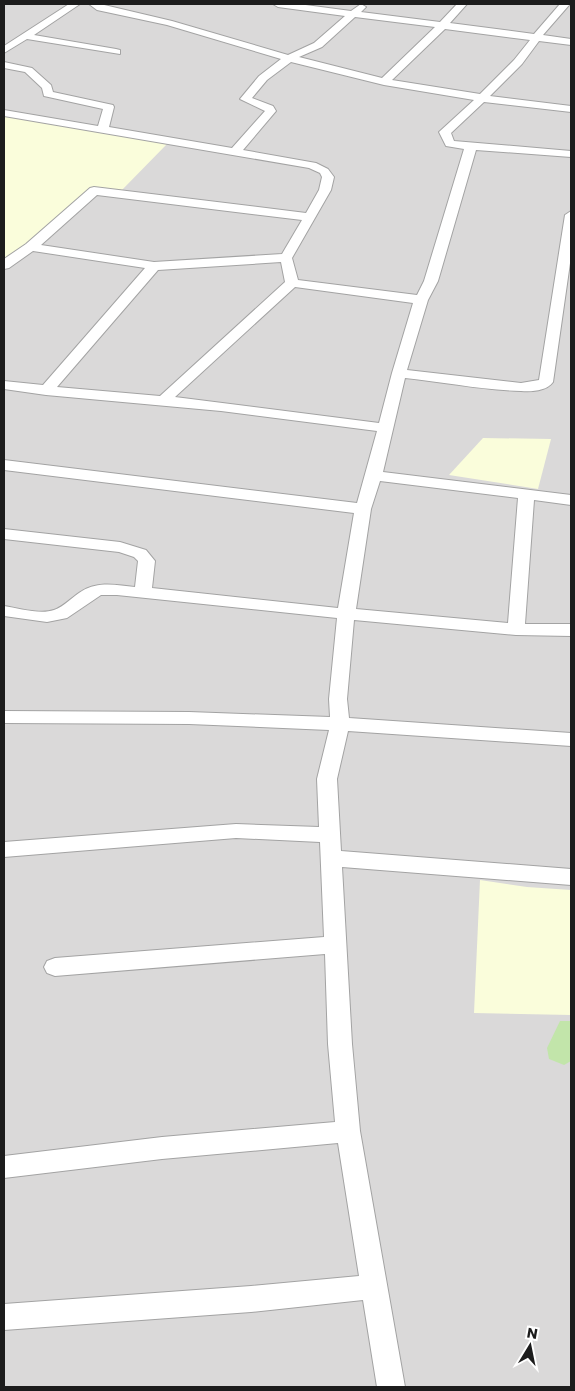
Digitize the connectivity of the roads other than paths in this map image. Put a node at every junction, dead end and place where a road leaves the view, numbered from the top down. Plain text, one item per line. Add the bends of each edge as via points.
1 (76, 4) edge
2 (94, 4) edge
3 (279, 4) edge
4 (364, 4) edge
5 (462, 4) edge
6 (566, 4) edge
7 (356, 13) junction
8 (443, 25) junction
9 (25, 36) junction
10 (536, 38) junction
11 (571, 42) edge
12 (4, 50) edge
13 (116, 52) dead end
14 (289, 58) junction
15 (4, 65) edge
16 (384, 82) junction
17 (482, 98) junction
18 (571, 109) edge
19 (4, 113) edge
20 (102, 129) junction
21 (471, 146) junction
22 (236, 151) junction
23 (571, 154) edge
24 (571, 215) edge
25 (310, 217) junction
26 (31, 247) junction
27 (286, 258) junction
28 (4, 265) edge
29 (154, 266) junction
30 (292, 283) junction
31 (421, 300) junction
32 (556, 310) junction
33 (571, 311) edge
34 (399, 373) junction
35 (4, 385) edge
36 (46, 391) junction
37 (164, 400) junction
38 (384, 428) junction
39 (4, 464) edge
40 (374, 476) junction
41 (526, 495) junction
42 (571, 500) edge
43 (363, 509) junction
44 (4, 534) edge
45 (143, 591) junction
46 (4, 611) edge
47 (346, 614) junction
48 (516, 628) junction
49 (571, 630) edge
50 (4, 717) edge
51 (340, 724) junction
52 (571, 739) edge
53 (330, 835) junction
54 (4, 850) edge
55 (331, 858) junction
56 (571, 877) edge
57 (335, 945) junction
58 (55, 967) dead end
59 (348, 1131) junction
60 (4, 1167) edge
61 (374, 1287) junction
62 (4, 1317) edge
63 (391, 1387) edge

1 - 9 street
2 - 14 street
3 - 7 street
4 - 7 street
5 - 8 street
6 - 10 street
7 - 8 street
7 - 14 street via 318,45
8 - 10 street
8 - 16 street
9 - 12 street
9 - 13 street
10 - 11 street
10 - 17 street via 518,62
14 - 16 street
14 - 22 street via 263,78 244,99 269,108 271,112
15 - 20 street via 28,70 47,87 48,94 109,107
16 - 17 street
17 - 18 street
17 - 21 street via 446,132 450,144
19 - 20 street
20 - 22 street
21 - 23 street
21 - 31 street via 431,281
22 - 25 street via 312,165 324,171 328,177 325,190
24 - 32 street
25 - 26 street via 94,191
25 - 27 street
26 - 28 street
26 - 29 street
27 - 29 street
27 - 30 street
29 - 36 street
30 - 31 street
30 - 37 street
31 - 34 street
32 - 33 street
32 - 34 street via 546,382 536,386 512,386
34 - 38 street
35 - 36 street
36 - 37 street
37 - 38 street
38 - 40 street
39 - 43 street
40 - 41 street
40 - 43 street
41 - 42 street
41 - 48 street
43 - 47 street
44 - 45 street via 136,550 147,559
45 - 46 street via 100,590 88,594 68,611 47,617
45 - 47 street
47 - 48 street
47 - 51 street via 338,699
48 - 49 street
50 - 51 street via 189,718
51 - 52 street
51 - 53 street via 328,779
53 - 54 street via 236,831
53 - 55 street
55 - 56 street
55 - 57 street
57 - 58 street
57 - 59 street
59 - 60 street
59 - 61 street
61 - 62 street
61 - 63 street

